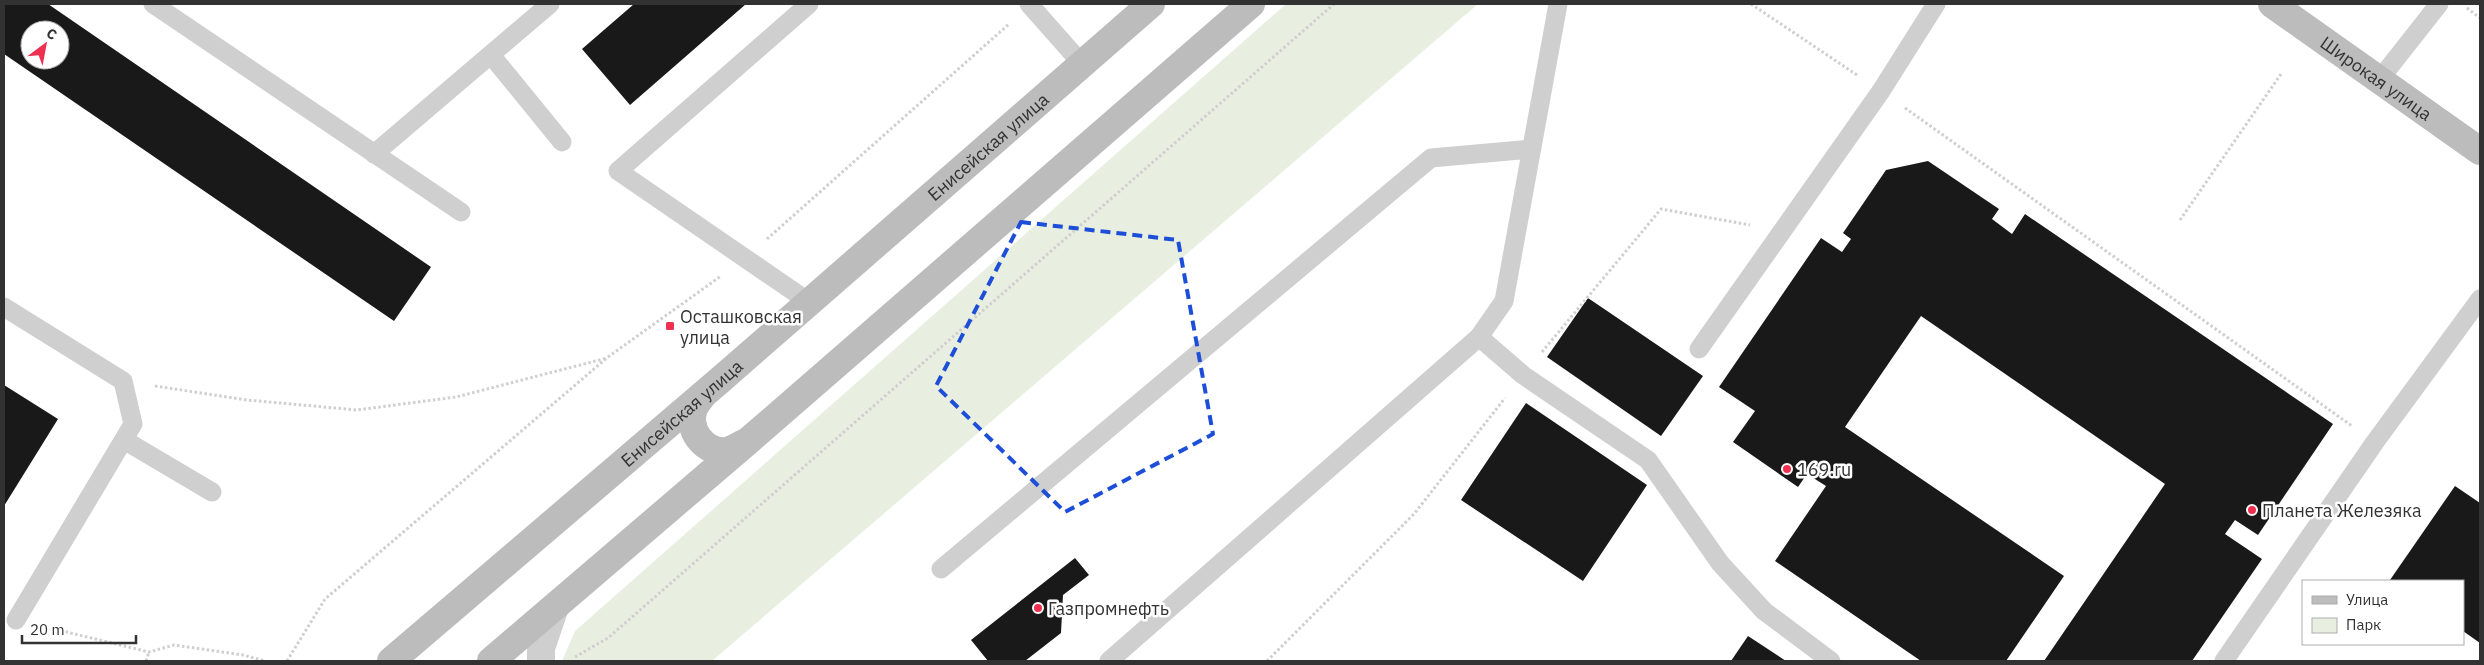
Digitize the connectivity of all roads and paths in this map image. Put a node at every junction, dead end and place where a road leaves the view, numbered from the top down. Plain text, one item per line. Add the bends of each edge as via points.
1 (152, 4) edge
2 (550, 4) edge
3 (809, 4) edge
4 (1030, 4) edge
5 (1152, 4) edge
6 (1250, 4) edge
7 (1334, 4) edge
8 (1558, 4) edge
9 (1751, 4) edge
10 (1936, 4) edge
11 (2272, 4) edge
12 (2439, 4) edge
13 (2460, 4) edge
14 (2480, 18) edge
15 (491, 54) junction
16 (1082, 64) junction
17 (2281, 74) dead end
18 (2380, 79) junction
19 (1881, 91) junction
20 (562, 142) dead end
21 (1532, 149) junction
22 (2480, 151) edge
23 (374, 154) junction
24 (461, 212) dead end
25 (2180, 220) dead end
26 (744, 259) junction
27 (2480, 299) edge
28 (809, 302) junction
29 (4, 307) edge
30 (1479, 337) junction
31 (1700, 349) dead end
32 (608, 357) junction
33 (122, 381) junction
34 (704, 394) junction
35 (124, 440) junction
36 (747, 442) junction
37 (2375, 442) junction
38 (212, 492) dead end
39 (941, 569) dead end
40 (555, 607) junction
41 (16, 620) joint
42 (148, 652) junction
43 (146, 661) edge
44 (265, 661) edge
45 (287, 661) edge
46 (391, 661) edge
47 (491, 661) edge
48 (540, 661) edge
49 (568, 661) edge
50 (1111, 661) edge
51 (1831, 661) edge
52 (2224, 661) edge

1 - 23 lane
2 - 15 lane
3 - 26 lane via 618,171
4 - 16 lane
4 - 26 path
5 - 16 main road, Енисейская улица
6 - 36 main road
7 - 49 path via 608,638
8 - 21 lane
9 - 19 path
10 - 19 lane
11 - 18 main road, Широкая улица
12 - 18 lane
13 - 14 path
15 - 20 lane
15 - 23 lane
16 - 28 main road, Енисейская улица
17 - 25 path
18 - 22 main road, Широкая улица
19 - 31 lane
19 - 37 path
21 - 30 lane via 1504,301
21 - 39 lane via 1431,158
23 - 24 lane
26 - 28 lane
26 - 32 path
27 - 37 lane
28 - 34 main road, Енисейская улица
29 - 33 lane
30 - 50 lane
30 - 51 lane via 1524,375 1648,460 1720,564 1764,611
32 - 33 path via 456,397 357,410 247,400
32 - 45 path via 326,599
33 - 35 lane via 133,424
34 - 36 main road via 694,409 692,425 697,437 710,448 727,451
34 - 46 main road, Енисейская улица
35 - 38 lane
35 - 41 lane
36 - 40 main road
37 - 52 lane
40 - 47 main road
40 - 48 street via 541,648
41 - 42 path
42 - 43 path
42 - 44 path via 174,645

